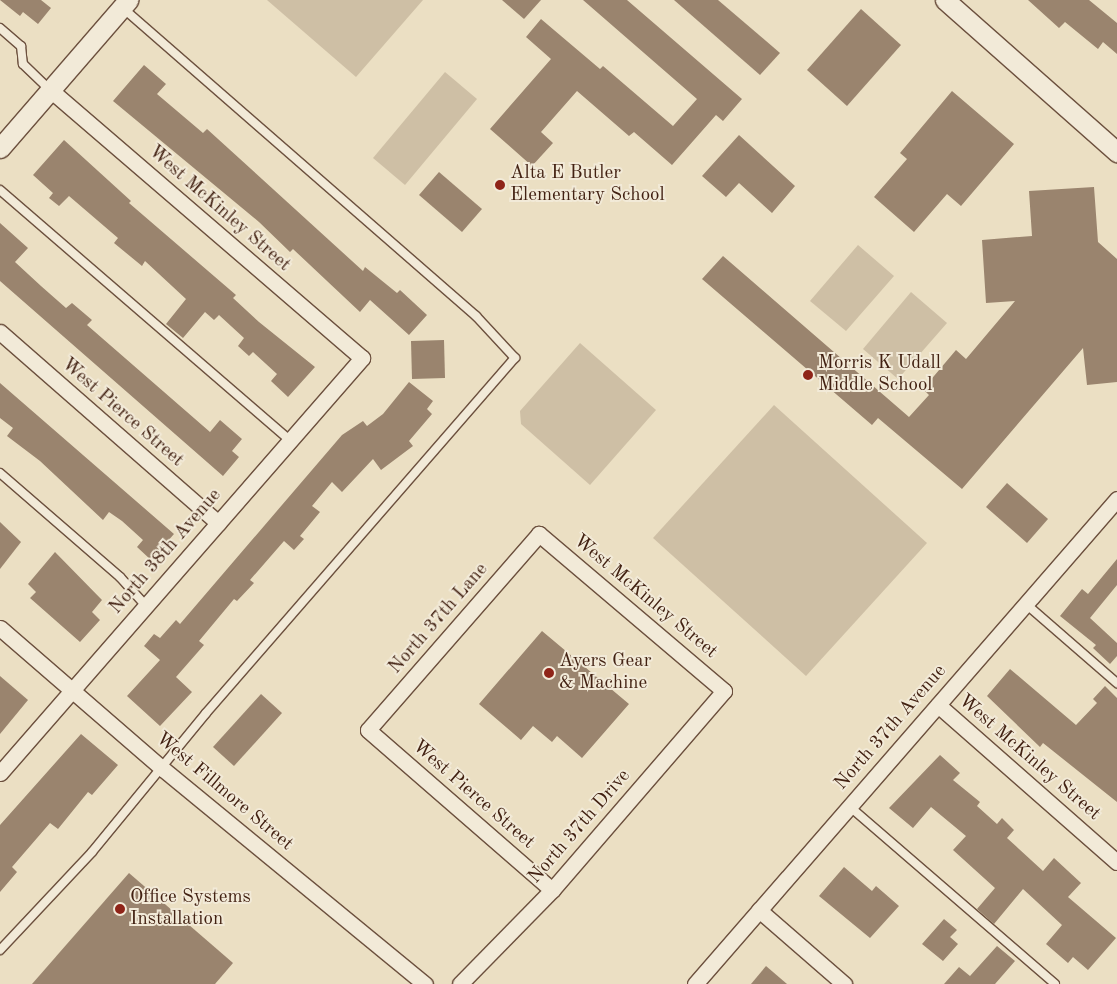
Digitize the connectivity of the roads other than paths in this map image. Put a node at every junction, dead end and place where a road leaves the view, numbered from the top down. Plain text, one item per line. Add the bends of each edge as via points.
1 (945, 0) edge
2 (125, 3) edge
3 (0, 28) edge
4 (50, 90) junction
5 (0, 148) edge
6 (1117, 152) edge
7 (0, 190) edge
8 (0, 332) edge
9 (362, 358) joint
10 (290, 440) junction
11 (0, 473) edge
12 (1116, 503) edge
13 (218, 524) junction
14 (539, 534) joint
15 (1026, 604) junction
16 (146, 606) junction
17 (0, 628) edge
18 (1117, 684) edge
19 (73, 690) junction
20 (724, 691) joint
21 (938, 705) junction
22 (368, 730) joint
23 (163, 769) junction
24 (0, 773) edge
25 (849, 806) junction
26 (1117, 862) edge
27 (552, 890) junction
28 (759, 910) junction
29 (0, 950) edge
30 (424, 984) edge
31 (460, 984) edge
32 (695, 984) edge
33 (844, 984) edge
34 (1054, 984) edge

1 - 6 street
2 - 4 street
2 - 23 lane via 476,316 516,358 206,713
3 - 4 lane via 21,46 23,64
4 - 5 street
4 - 9 street, West McKinley Street
7 - 10 lane
8 - 13 street, West Pierce Street
9 - 10 street, North 38th Avenue
10 - 13 street, North 38th Avenue
11 - 16 lane via 120,577
12 - 15 street, North 37th Avenue
13 - 16 street, North 38th Avenue
14 - 20 street, West McKinley Street
14 - 22 street, North 37th Lane
15 - 18 lane
15 - 21 street, North 37th Avenue
16 - 19 street, North 38th Avenue
17 - 19 street, West Fillmore Street
19 - 23 street, West Fillmore Street
19 - 24 street, North 38th Avenue
20 - 27 street, North 37th Drive
21 - 25 street, North 37th Avenue
21 - 26 street, West McKinley Street
22 - 27 street, West Pierce Street
23 - 29 lane
23 - 30 street, West Fillmore Street
25 - 28 street, North 37th Avenue
25 - 34 lane
27 - 31 street, North 37th Drive
28 - 32 street, North 37th Avenue
28 - 33 street

